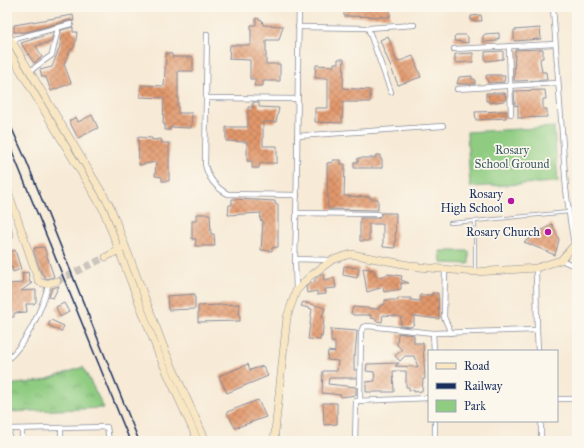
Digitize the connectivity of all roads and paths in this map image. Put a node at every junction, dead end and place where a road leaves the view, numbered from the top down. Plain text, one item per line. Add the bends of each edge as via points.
1 (299, 7) edge
2 (554, 7) edge
3 (71, 24) dead end
4 (414, 25) dead end
5 (298, 27) junction
6 (58, 28) junction
7 (368, 28) junction
8 (207, 34) dead end
9 (9, 37) edge
10 (555, 44) junction
11 (509, 46) junction
12 (7, 48) edge
13 (454, 49) dead end
14 (30, 71) junction
15 (557, 83) junction
16 (511, 86) junction
17 (457, 89) dead end
18 (391, 92) dead end
19 (206, 98) junction
20 (297, 99) junction
21 (511, 114) dead end
22 (444, 126) dead end
23 (297, 136) junction
24 (7, 188) edge
25 (297, 195) junction
26 (569, 212) junction
27 (296, 213) junction
28 (378, 214) dead end
29 (577, 219) edge
30 (570, 220) junction
31 (475, 221) junction
32 (450, 223) dead end
33 (576, 243) edge
34 (122, 249) junction
35 (106, 258) tunnel mouth
36 (295, 259) junction
37 (332, 260) junction
38 (561, 260) junction
39 (577, 267) edge
40 (536, 268) junction
41 (445, 269) junction
42 (475, 272) junction
43 (57, 281) tunnel mouth
44 (48, 283) junction
45 (296, 291) junction
46 (537, 330) junction
47 (433, 333) junction
48 (451, 333) junction
49 (434, 350) edge
50 (538, 350) edge
51 (7, 360) edge
52 (428, 398) edge
53 (558, 399) edge
54 (577, 399) edge
55 (360, 400) junction
56 (435, 422) edge
57 (541, 422) edge
58 (61, 428) junction
59 (9, 429) edge
60 (22, 429) junction
61 (8, 441) edge
62 (22, 441) edge
63 (61, 441) edge
64 (109, 441) edge
65 (198, 441) edge
66 (206, 441) edge
67 (274, 441) edge
68 (355, 441) edge
69 (435, 441) edge
70 (541, 441) edge

1 - 5 street
2 - 10 street
3 - 6 street
4 - 7 street
5 - 7 street
5 - 20 street
6 - 9 street
6 - 14 street via 52,55
7 - 18 street
8 - 19 street
9 - 14 main road
10 - 11 street
10 - 15 street
11 - 13 street
11 - 16 street
12 - 34 main road via 96,196
14 - 34 main road via 103,192 117,223
15 - 16 street
15 - 26 street
16 - 17 street
16 - 21 street
19 - 20 street
19 - 25 street via 205,164 207,174 220,190 237,195
20 - 23 street
22 - 23 street
23 - 25 street
24 - 44 main road via 39,282
25 - 27 street
26 - 30 street
26 - 31 lane
27 - 28 street
27 - 36 street
29 - 30 street
30 - 33 street
31 - 32 lane
31 - 42 lane
33 - 38 main road
34 - 35 main road
34 - 65 main road via 159,356
34 - 66 main road
36 - 37 street
36 - 45 street
37 - 41 main road via 351,254 419,267
37 - 45 main road via 309,277
38 - 39 street
38 - 40 main road
40 - 42 main road
40 - 46 street
41 - 42 main road
41 - 48 street via 444,317
43 - 44 main road
44 - 51 street via 43,306 22,345
45 - 67 main road via 284,336
46 - 48 street
46 - 50 street
47 - 48 street
47 - 49 street
47 - 55 street via 363,327
52 - 55 street
53 - 54 street
55 - 68 street via 356,401
56 - 69 street
57 - 70 street
58 - 60 street
58 - 63 street
58 - 64 street via 107,427
59 - 60 street
59 - 61 street
60 - 62 street

